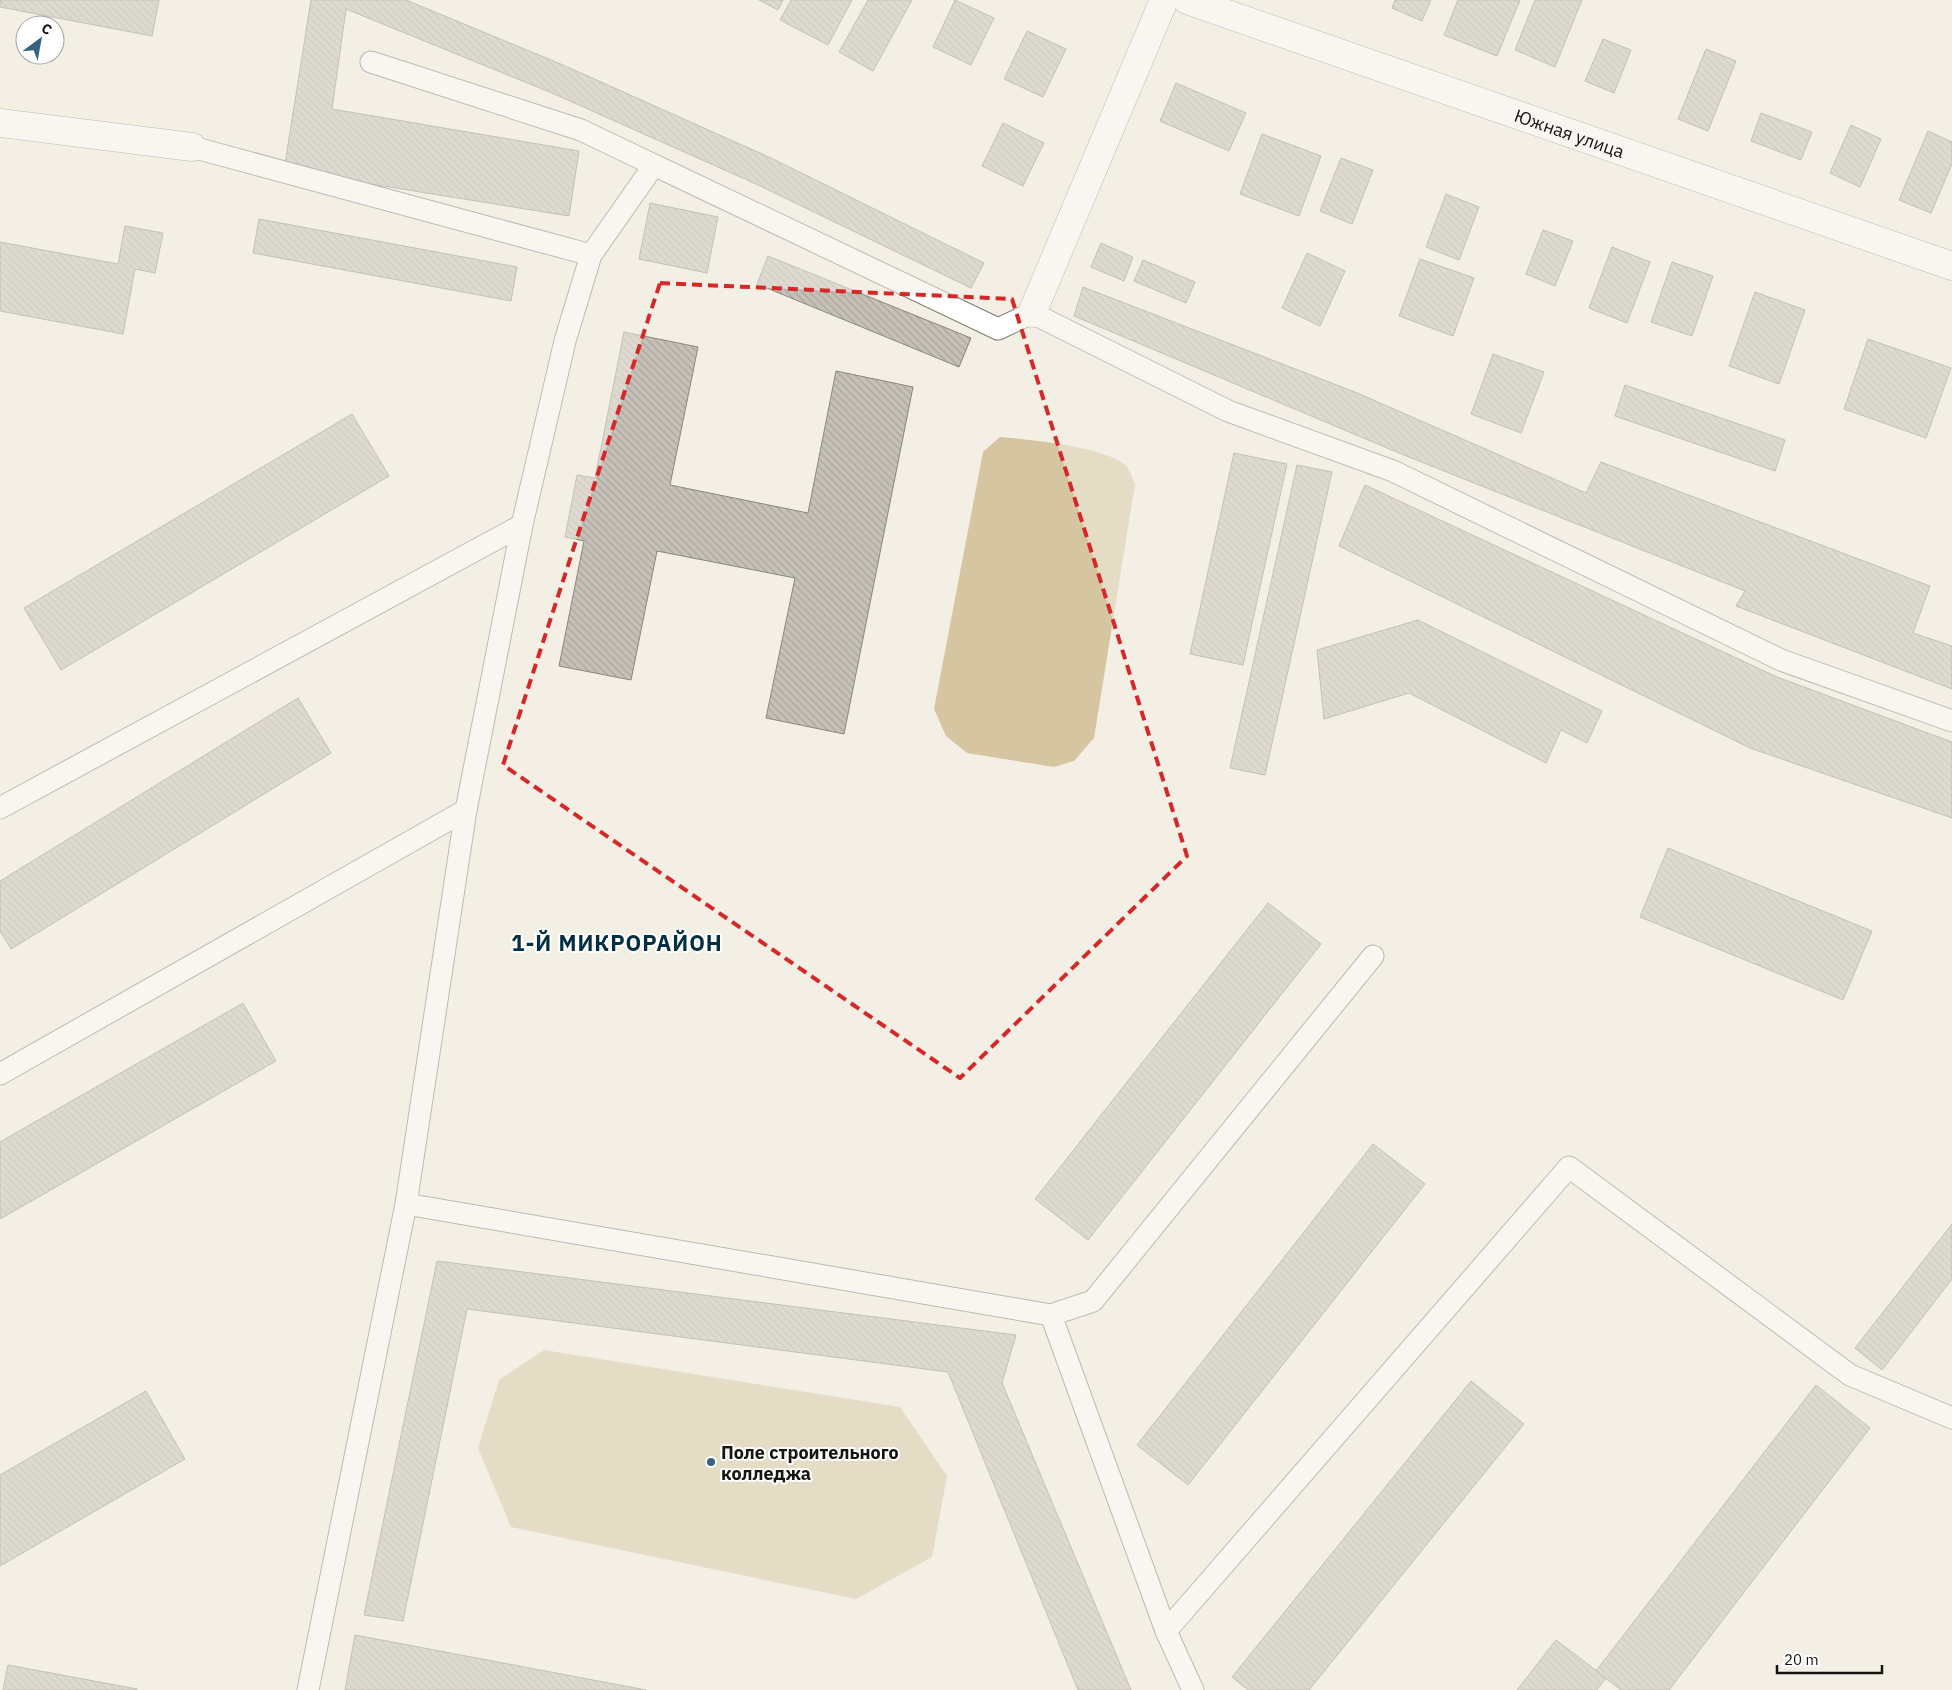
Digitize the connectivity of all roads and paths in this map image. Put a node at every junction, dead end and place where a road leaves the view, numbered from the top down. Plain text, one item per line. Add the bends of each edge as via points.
1 (1164, 0) edge
2 (1187, 0) edge
3 (371, 62) dead end
4 (0, 123) edge
5 (192, 147) joint
6 (654, 165) junction
7 (591, 255) junction
8 (1952, 266) edge
9 (1032, 313) junction
10 (522, 525) junction
11 (1952, 721) edge
12 (0, 808) edge
13 (466, 810) junction
14 (1373, 956) dead end
15 (0, 1074) edge
16 (406, 1204) junction
17 (1051, 1315) junction
18 (1952, 1418) edge
19 (1166, 1631) junction
20 (308, 1690) edge
21 (1193, 1690) edge

1 - 9 street
2 - 8 street, Южная улица
3 - 6 lane via 581,130
4 - 5 street
5 - 7 lane
6 - 7 lane
6 - 9 lane via 998,329
7 - 10 lane via 565,341
9 - 11 lane via 1228,411 1392,471 1781,660
10 - 12 lane
10 - 13 lane
13 - 15 lane
13 - 16 lane
14 - 17 lane via 1093,1301
16 - 17 lane
16 - 20 lane
17 - 19 lane
18 - 19 lane via 1850,1375 1569,1167
19 - 21 lane

